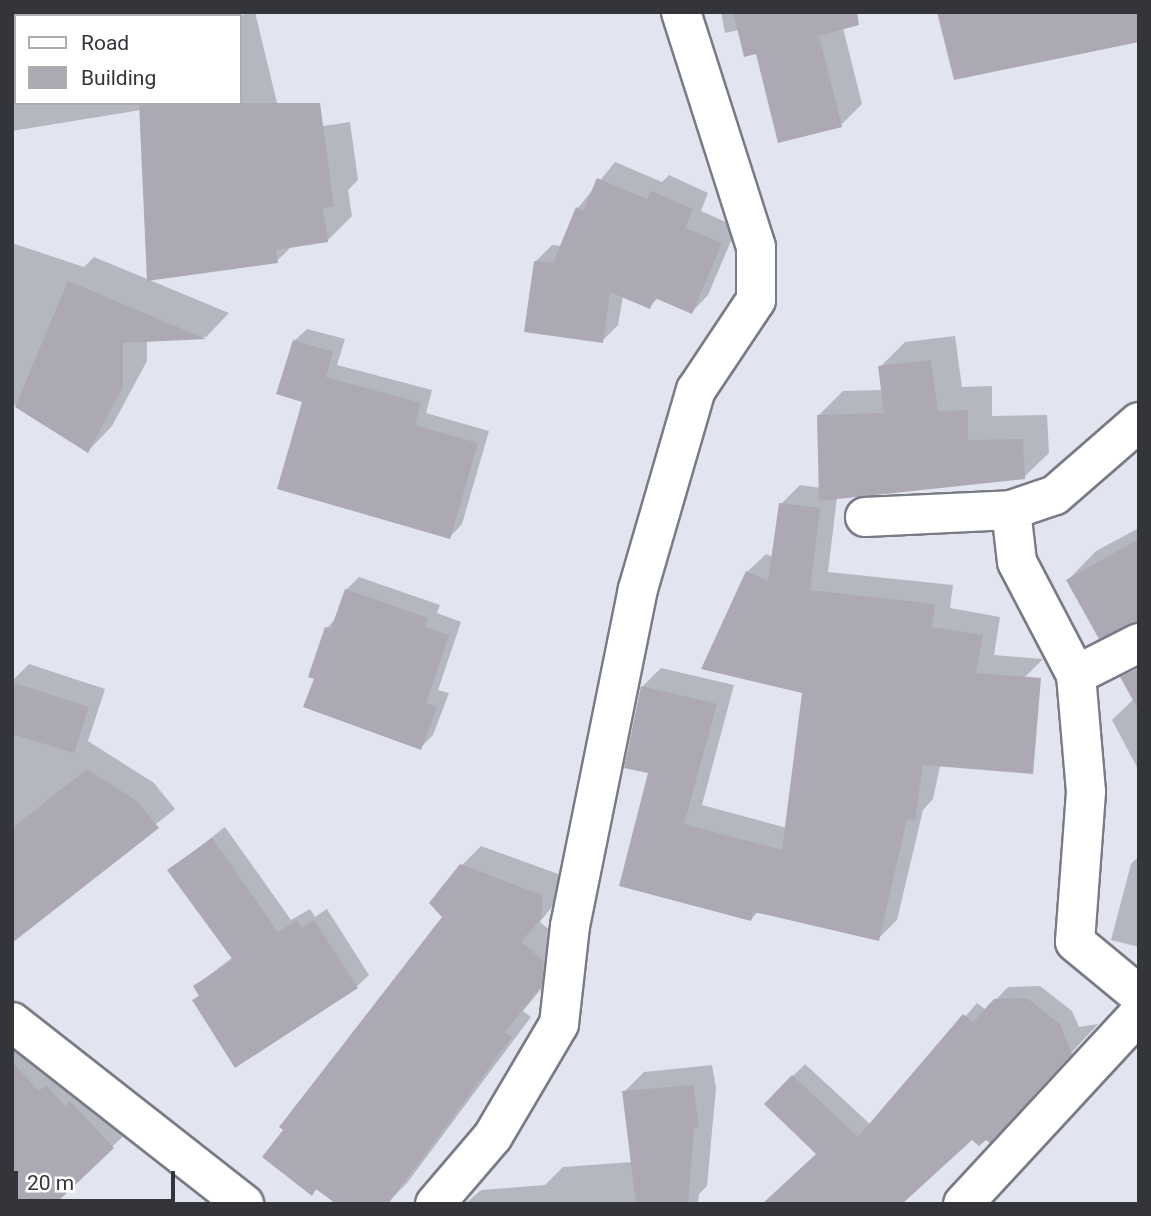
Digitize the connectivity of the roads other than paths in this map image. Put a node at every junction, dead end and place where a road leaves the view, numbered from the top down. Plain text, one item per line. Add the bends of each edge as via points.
1 (681, 12) edge
2 (1139, 422) edge
3 (1011, 510) junction
4 (865, 517) dead end
5 (1139, 643) edge
6 (1076, 675) junction
7 (1139, 995) edge
8 (1139, 1013) edge
9 (12, 1022) edge
10 (244, 1204) edge
11 (435, 1204) edge
12 (963, 1204) edge

1 - 11 street via 756,247 756,300 696,390 638,589 570,926 559,1024 493,1136
2 - 3 street via 1055,495
3 - 4 street
3 - 6 street via 1017,562
5 - 6 street
6 - 7 street via 1086,792 1075,942
8 - 12 street
9 - 10 street

